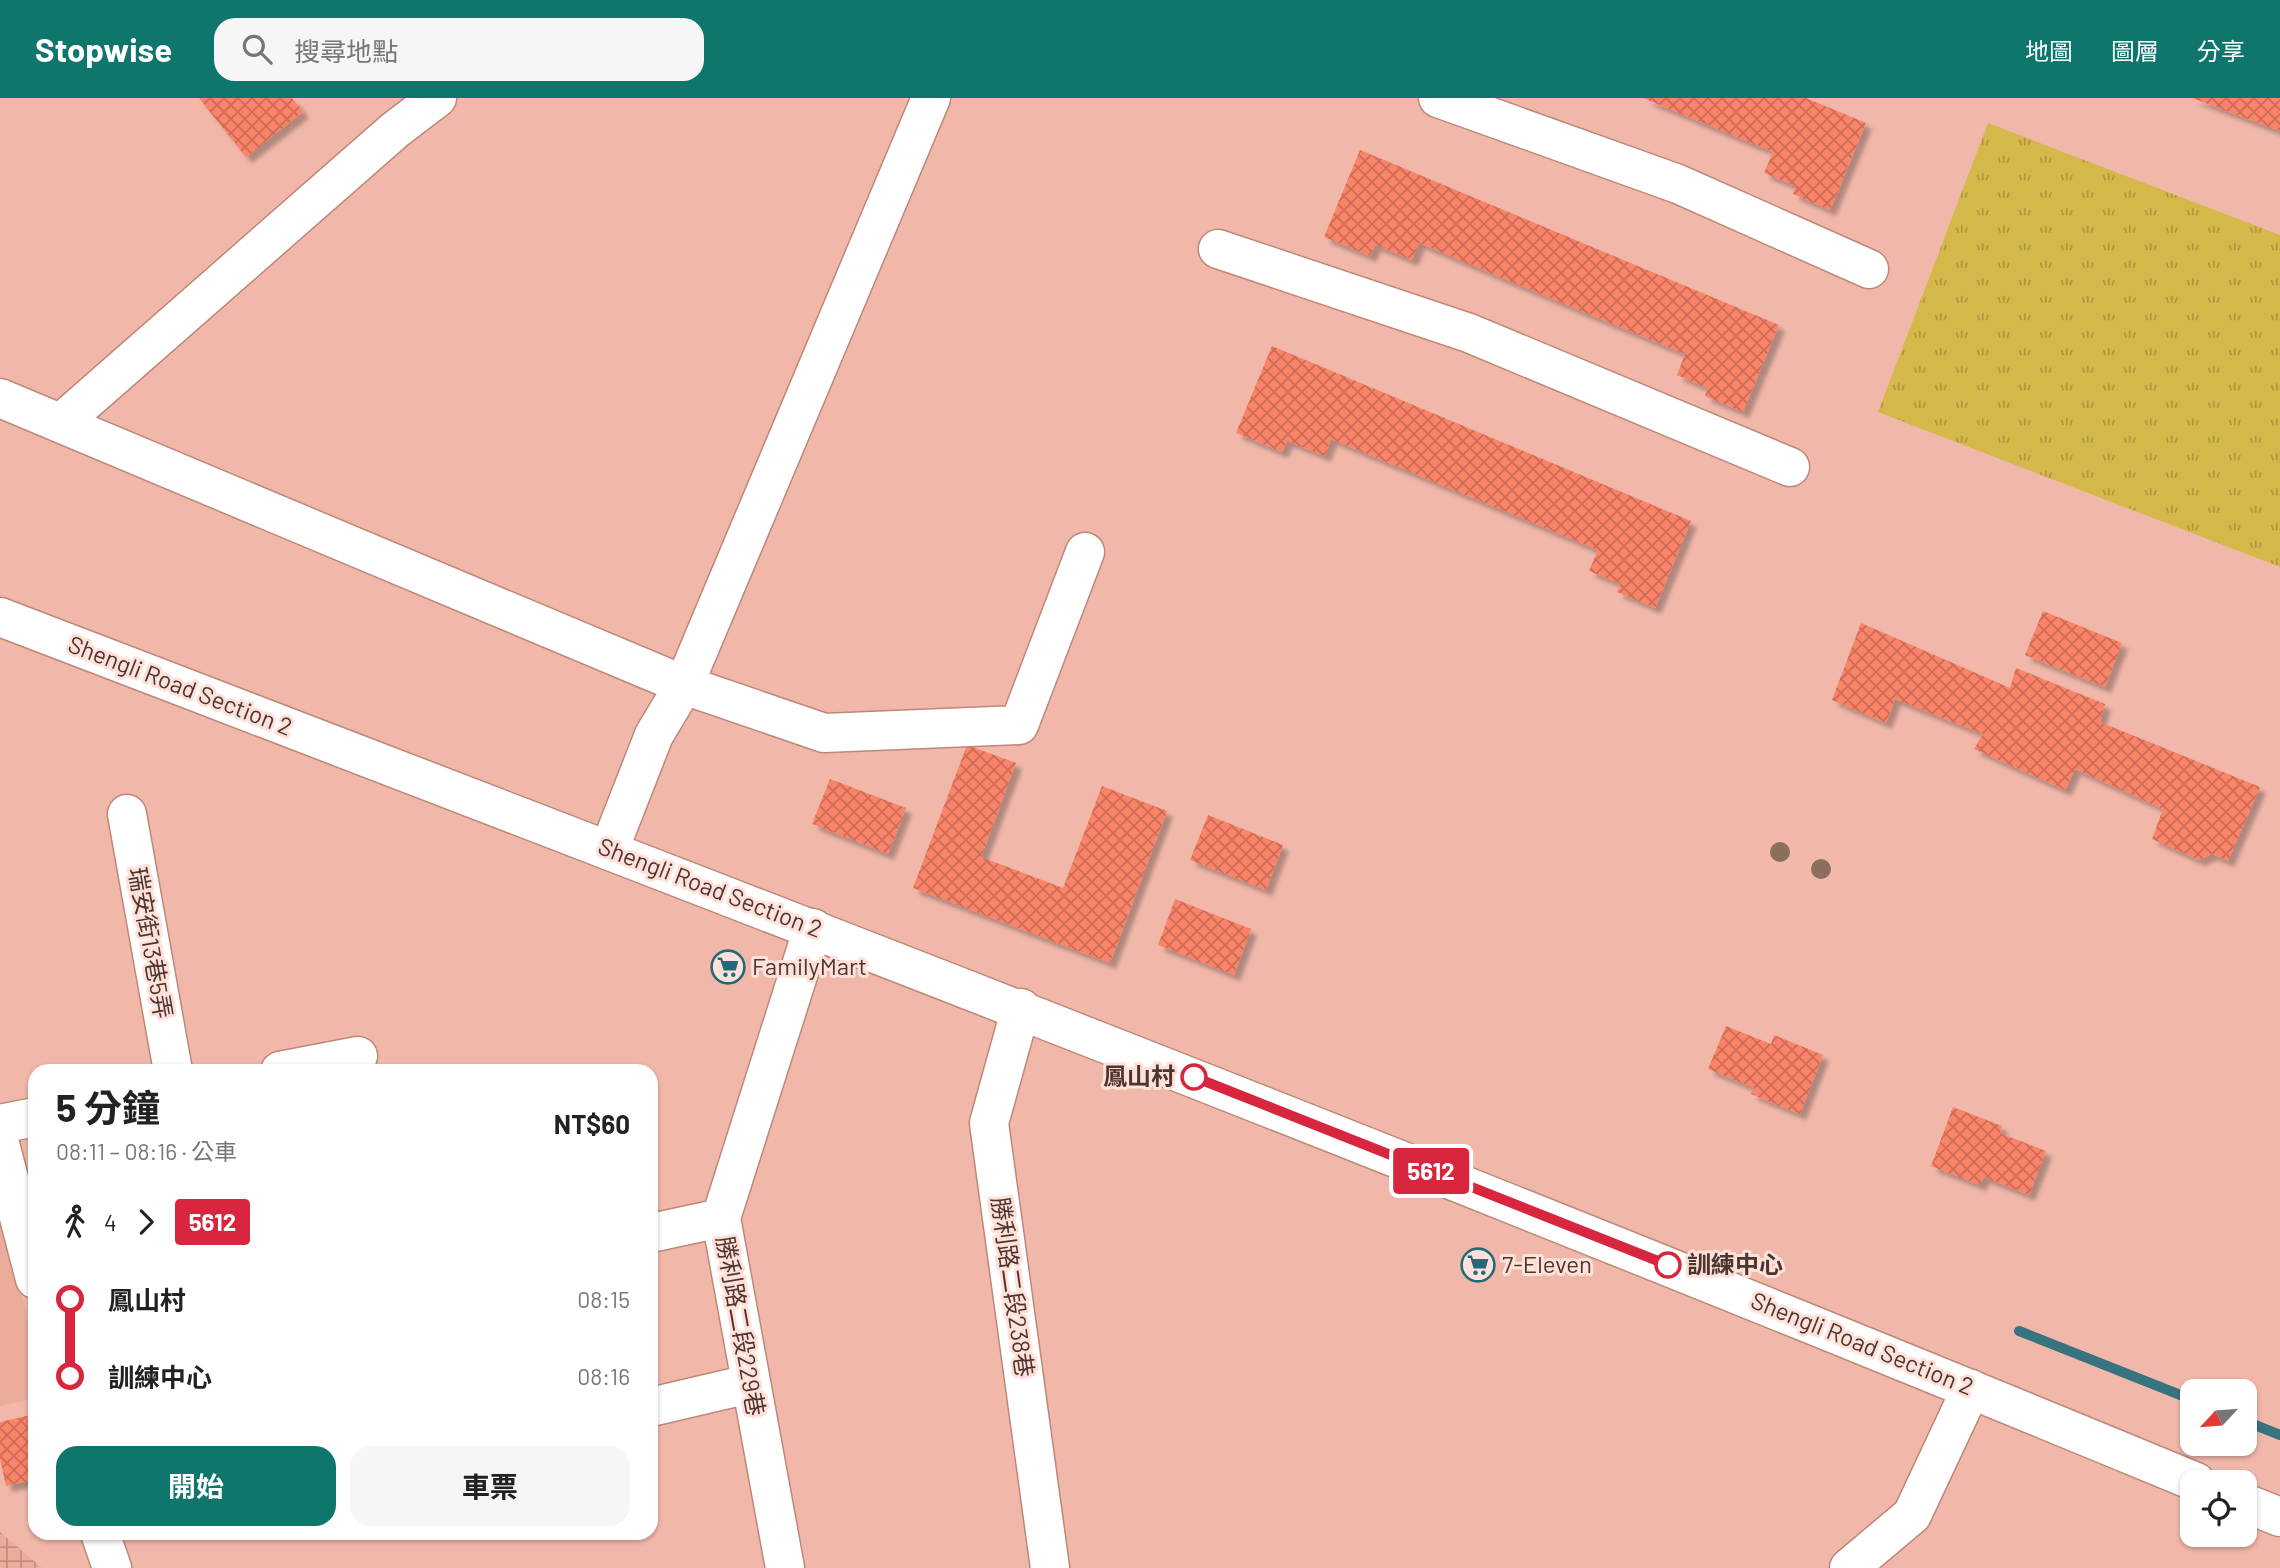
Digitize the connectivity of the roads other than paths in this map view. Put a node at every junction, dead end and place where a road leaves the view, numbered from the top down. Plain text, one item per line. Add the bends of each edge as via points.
1 (437, 98) edge
2 (930, 98) edge
3 (1438, 98) edge
4 (1218, 249) dead end
5 (1869, 269) dead end
6 (0, 398) edge
7 (62, 422) junction
8 (1790, 467) dead end
9 (1085, 552) dead end
10 (0, 617) edge
11 (684, 685) junction
12 (127, 814) dead end
13 (609, 850) junction
14 (813, 928) junction
15 (1021, 1008) junction
16 (358, 1056) dead end
17 (172, 1064) edge
18 (316, 1064) edge
19 (28, 1118) edge
20 (0, 1124) edge
21 (0, 1144) edge
22 (720, 1218) junction
23 (658, 1231) edge
24 (28, 1252) edge
25 (749, 1384) junction
26 (1971, 1389) junction
27 (658, 1405) edge
28 (2180, 1475) edge
29 (2257, 1508) edge
30 (2280, 1517) edge
31 (779, 1567) edge
32 (1050, 1568) edge
33 (1849, 1568) edge

1 - 7 main road
2 - 11 main road
3 - 5 main road via 1678,184
4 - 8 main road via 1469,333
6 - 7 main road
7 - 11 main road
9 - 11 main road via 1019,725 824,733
10 - 13 main road, Shengli Road Section 2
11 - 13 main road via 654,734
12 - 17 main road, 瑞安街13巷5弄
13 - 14 main road, Shengli Road Section 2
14 - 15 main road, Shengli Road Section 2
14 - 22 main road, 勝利路二段229巷
15 - 26 main road, Shengli Road Section 2
15 - 32 main road, 勝利路二段238巷 via 989,1123
16 - 18 main road
19 - 20 main road
21 - 24 main road
22 - 23 main road
22 - 25 main road, 勝利路二段229巷
25 - 27 main road
25 - 31 main road, 勝利路二段229巷
26 - 28 main road, Shengli Road Section 2
26 - 33 main road via 1912,1515
29 - 30 main road

